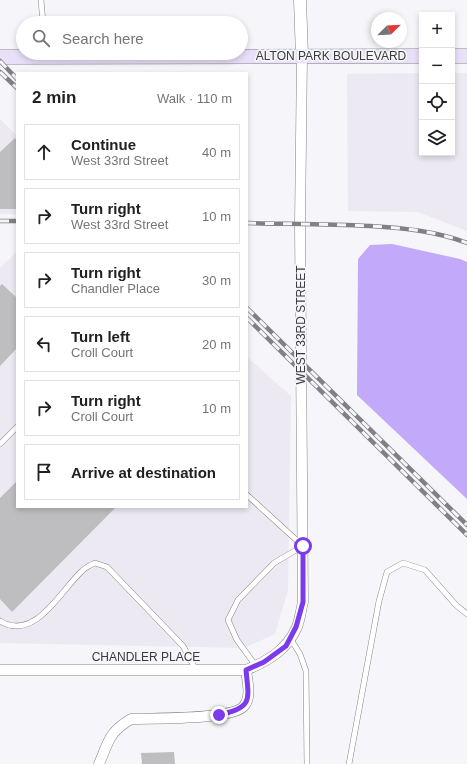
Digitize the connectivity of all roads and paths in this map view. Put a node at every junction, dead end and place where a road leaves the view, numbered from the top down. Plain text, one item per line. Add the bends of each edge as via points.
1 (41, 0) edge
2 (300, 0) edge
3 (42, 16) edge
4 (0, 56) edge
5 (16, 56) edge
6 (248, 56) edge
7 (307, 56) junction
8 (419, 56) edge
9 (455, 56) edge
10 (467, 56) edge
11 (16, 428) edge
12 (0, 444) edge
13 (248, 496) edge
14 (303, 546) junction
15 (467, 614) edge
16 (0, 621) edge
17 (288, 642) junction
18 (256, 666) junction
19 (0, 670) edge
20 (196, 670) junction
21 (246, 670) junction
22 (99, 764) edge
23 (306, 764) edge
24 (349, 764) edge

1 - 3 lane
2 - 7 street, WEST 33RD STREET
4 - 5 main road, ALTON PARK BOULEVARD
6 - 7 main road, ALTON PARK BOULEVARD
7 - 8 main road, ALTON PARK BOULEVARD
7 - 14 street, WEST 33RD STREET via 300,224
9 - 10 main road
11 - 12 lane
13 - 14 lane
14 - 17 street, WEST 33RD STREET via 303,602 296,627
14 - 18 lane via 274,563 238,600 228,620 237,640
15 - 24 lane via 425,570 403,563 387,572 379,601
16 - 20 lane via 24,626 40,618 82,570 95,563 107,567 183,646
17 - 18 street, CHANDLER PLACE
17 - 23 lane via 300,654 306,671
18 - 21 street, CHANDLER PLACE
19 - 20 street, CHANDLER PLACE
20 - 21 street, CHANDLER PLACE
21 - 22 street via 249,696 244,707 235,712 219,715 131,719 119,726 108,740

